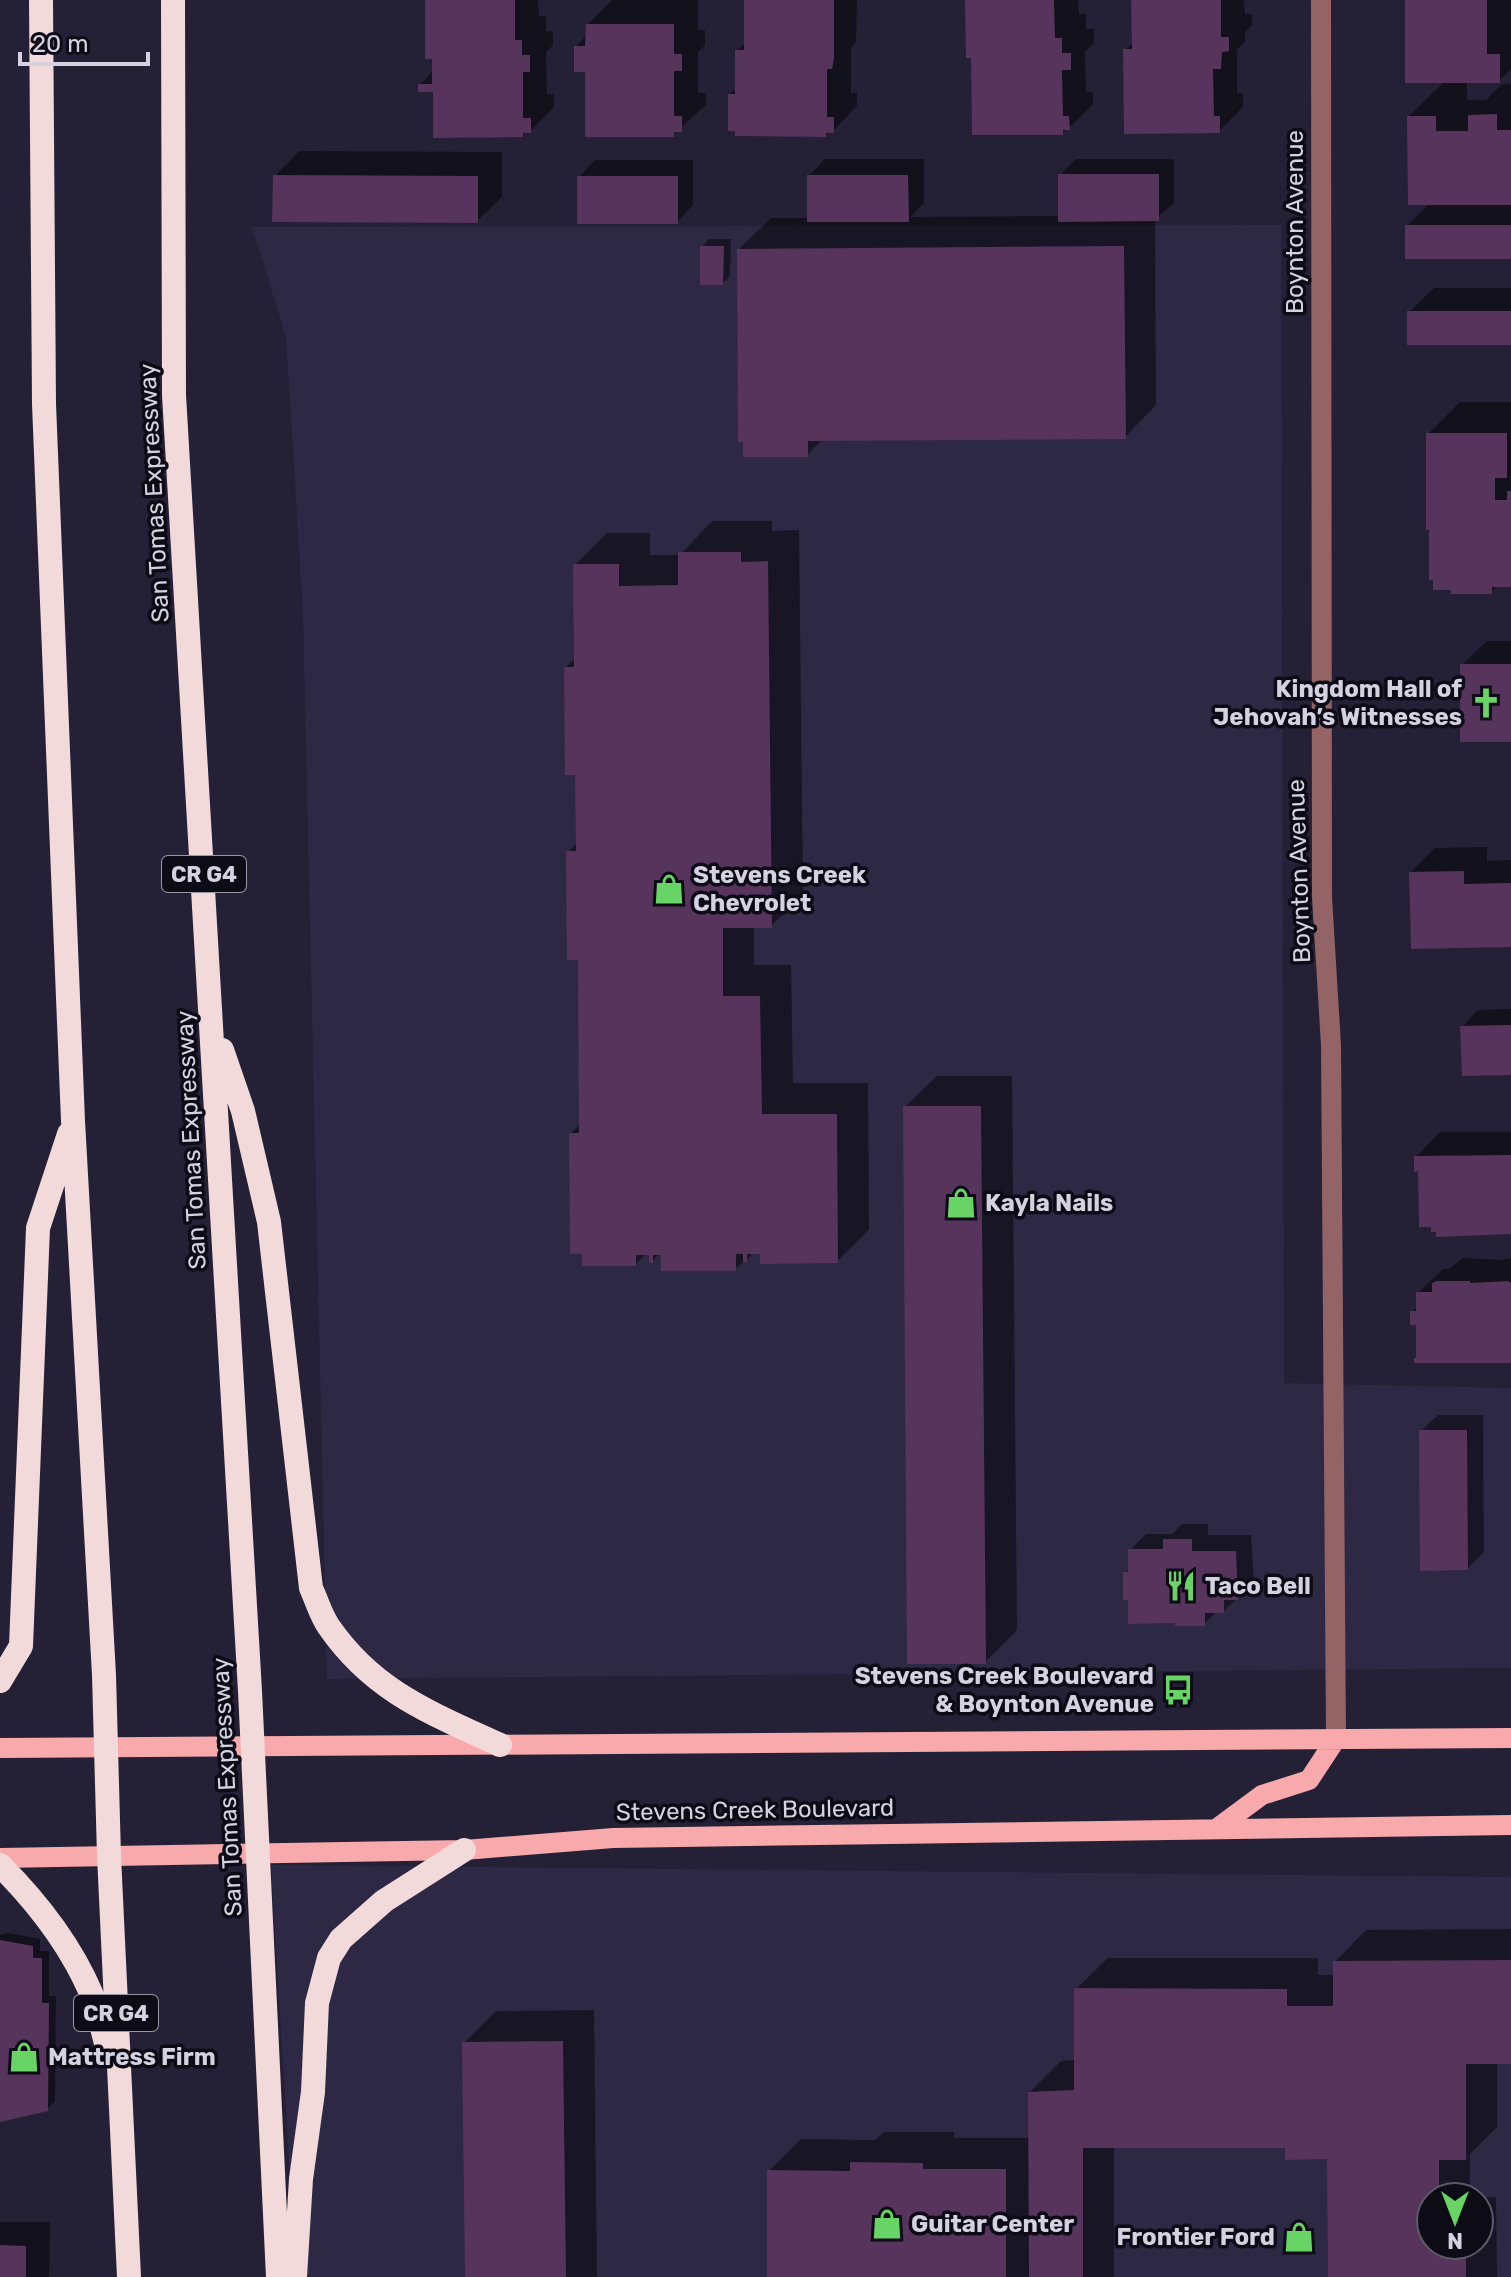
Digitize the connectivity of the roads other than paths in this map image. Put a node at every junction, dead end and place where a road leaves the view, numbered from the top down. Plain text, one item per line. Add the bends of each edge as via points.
1 (41, 0) edge
2 (173, 0) edge
3 (1321, 0) edge
4 (213, 1024) junction
5 (73, 1121) junction
6 (0, 1681) edge
7 (1511, 1738) edge
8 (1336, 1739) junction
9 (500, 1745) junction
10 (253, 1747) junction
11 (0, 1748) edge
12 (106, 1748) junction
13 (1511, 1825) edge
14 (1216, 1829) junction
15 (464, 1850) junction
16 (257, 1854) junction
17 (109, 1856) junction
18 (0, 1858) edge
19 (0, 1865) edge
20 (120, 2093) junction
21 (129, 2277) edge
22 (278, 2277) edge
23 (295, 2277) edge

1 - 5 highway, CR G4 via 44,404
2 - 4 highway, San Tomas Expressway / CR G4 via 174,395
3 - 8 street, Boynton Avenue via 1322,897 1331,1045
4 - 9 highway via 243,1111 269,1222 311,1588 327,1625 382,1685
4 - 10 highway, San Tomas Expressway / CR G4
5 - 6 highway via 38,1228 21,1646
5 - 12 highway, CR G4
7 - 8 main road
8 - 9 main road
8 - 14 main road via 1309,1780 1262,1795
9 - 10 main road
10 - 12 main road
10 - 16 highway, San Tomas Expressway / CR G4
11 - 12 main road
12 - 17 highway, CR G4
13 - 14 main road, Stevens Creek Boulevard
14 - 15 main road, Stevens Creek Boulevard via 613,1838
15 - 16 main road, Stevens Creek Boulevard
15 - 23 highway via 384,1901 341,1939 329,1958 317,2003
16 - 17 main road, Stevens Creek Boulevard
16 - 22 highway, San Tomas Expressway / CR G4
17 - 18 main road, Stevens Creek Boulevard
17 - 20 highway, CR G4
19 - 20 highway via 66,1943 92,1995
20 - 21 highway, CR G4

